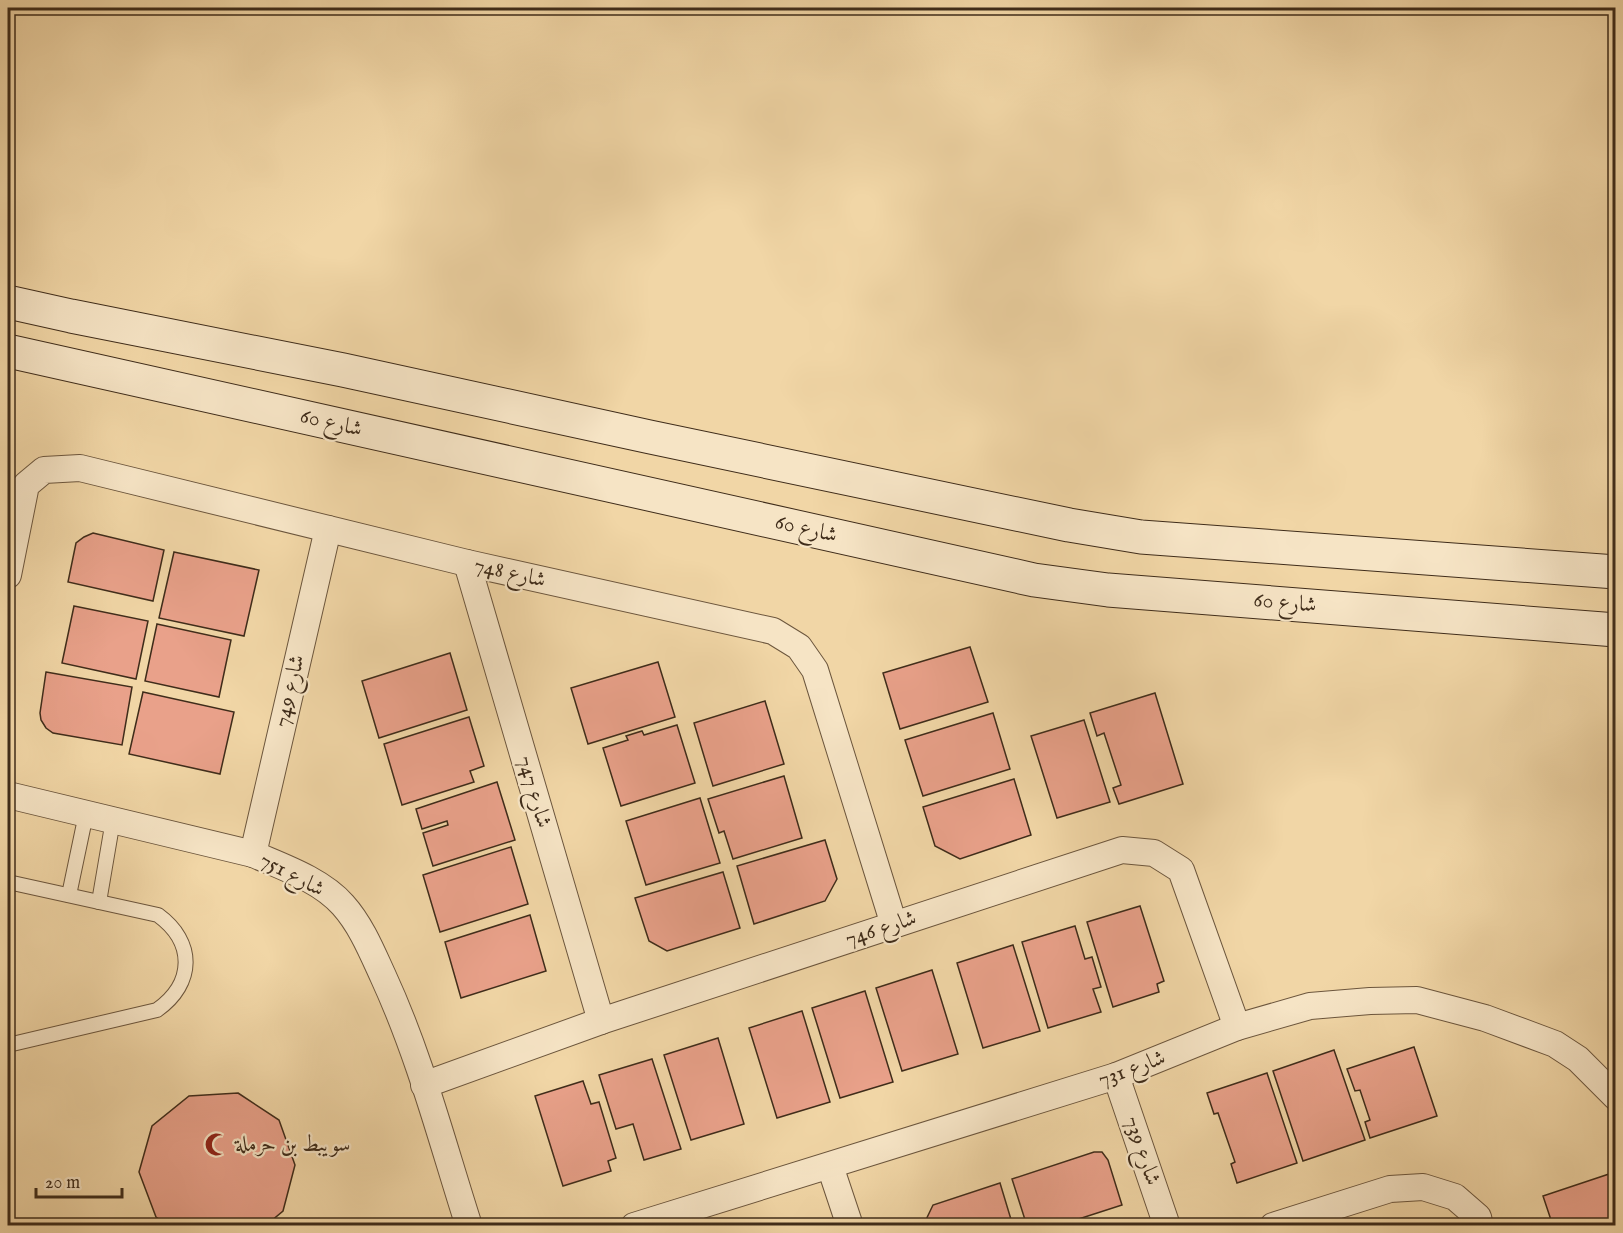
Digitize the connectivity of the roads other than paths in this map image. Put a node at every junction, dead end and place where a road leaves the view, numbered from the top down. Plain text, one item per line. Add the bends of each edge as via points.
1 (8, 302) edge
2 (8, 351) edge
3 (328, 529) junction
4 (467, 563) junction
5 (1616, 572) edge
6 (8, 575) edge
7 (1616, 630) edge
8 (8, 795) edge
9 (86, 814) junction
10 (114, 820) junction
11 (253, 854) junction
12 (8, 882) edge
13 (69, 895) junction
14 (99, 902) junction
15 (894, 925) junction
16 (601, 1021) junction
17 (1237, 1027) junction
18 (8, 1045) edge
19 (1116, 1076) junction
20 (424, 1085) junction
21 (1616, 1097) edge
22 (830, 1166) junction
23 (469, 1226) edge
24 (634, 1226) edge
25 (850, 1226) edge
26 (1167, 1226) edge
27 (1273, 1226) edge
28 (1480, 1226) edge

1 - 5 main road via 1069,525 1141,537
2 - 7 main road, شارع 60 via 1034,580 1108,590
3 - 4 street, شارع 748
3 - 6 street, شارع 748 via 80,468 44,470 26,485
3 - 11 street, شارع 749
4 - 15 street, شارع 748 via 773,631 799,647 815,670
4 - 16 street, شارع 747
8 - 9 street, شارع 751
9 - 10 street, شارع 751
9 - 13 lane
10 - 11 street, شارع 751
10 - 14 lane
11 - 20 street, شارع 751 via 320,886 343,904 360,928 391,993
12 - 13 lane
13 - 14 lane
14 - 18 lane via 158,915 170,924 185,950 184,978 178,991 157,1010
15 - 16 street, شارع 746
15 - 17 street, شارع 746 via 1122,850 1154,853 1181,870
16 - 20 street, شارع 746
17 - 19 street, شارع 731
17 - 21 street, شارع 731 via 1310,1006 1417,1000 1485,1018 1555,1044 1578,1059
19 - 22 street, شارع 731
19 - 26 street, شارع 739
20 - 23 street, شارع 751
22 - 24 street, شارع 731
22 - 25 street
27 - 28 street via 1390,1189 1423,1186 1455,1197 1478,1217

